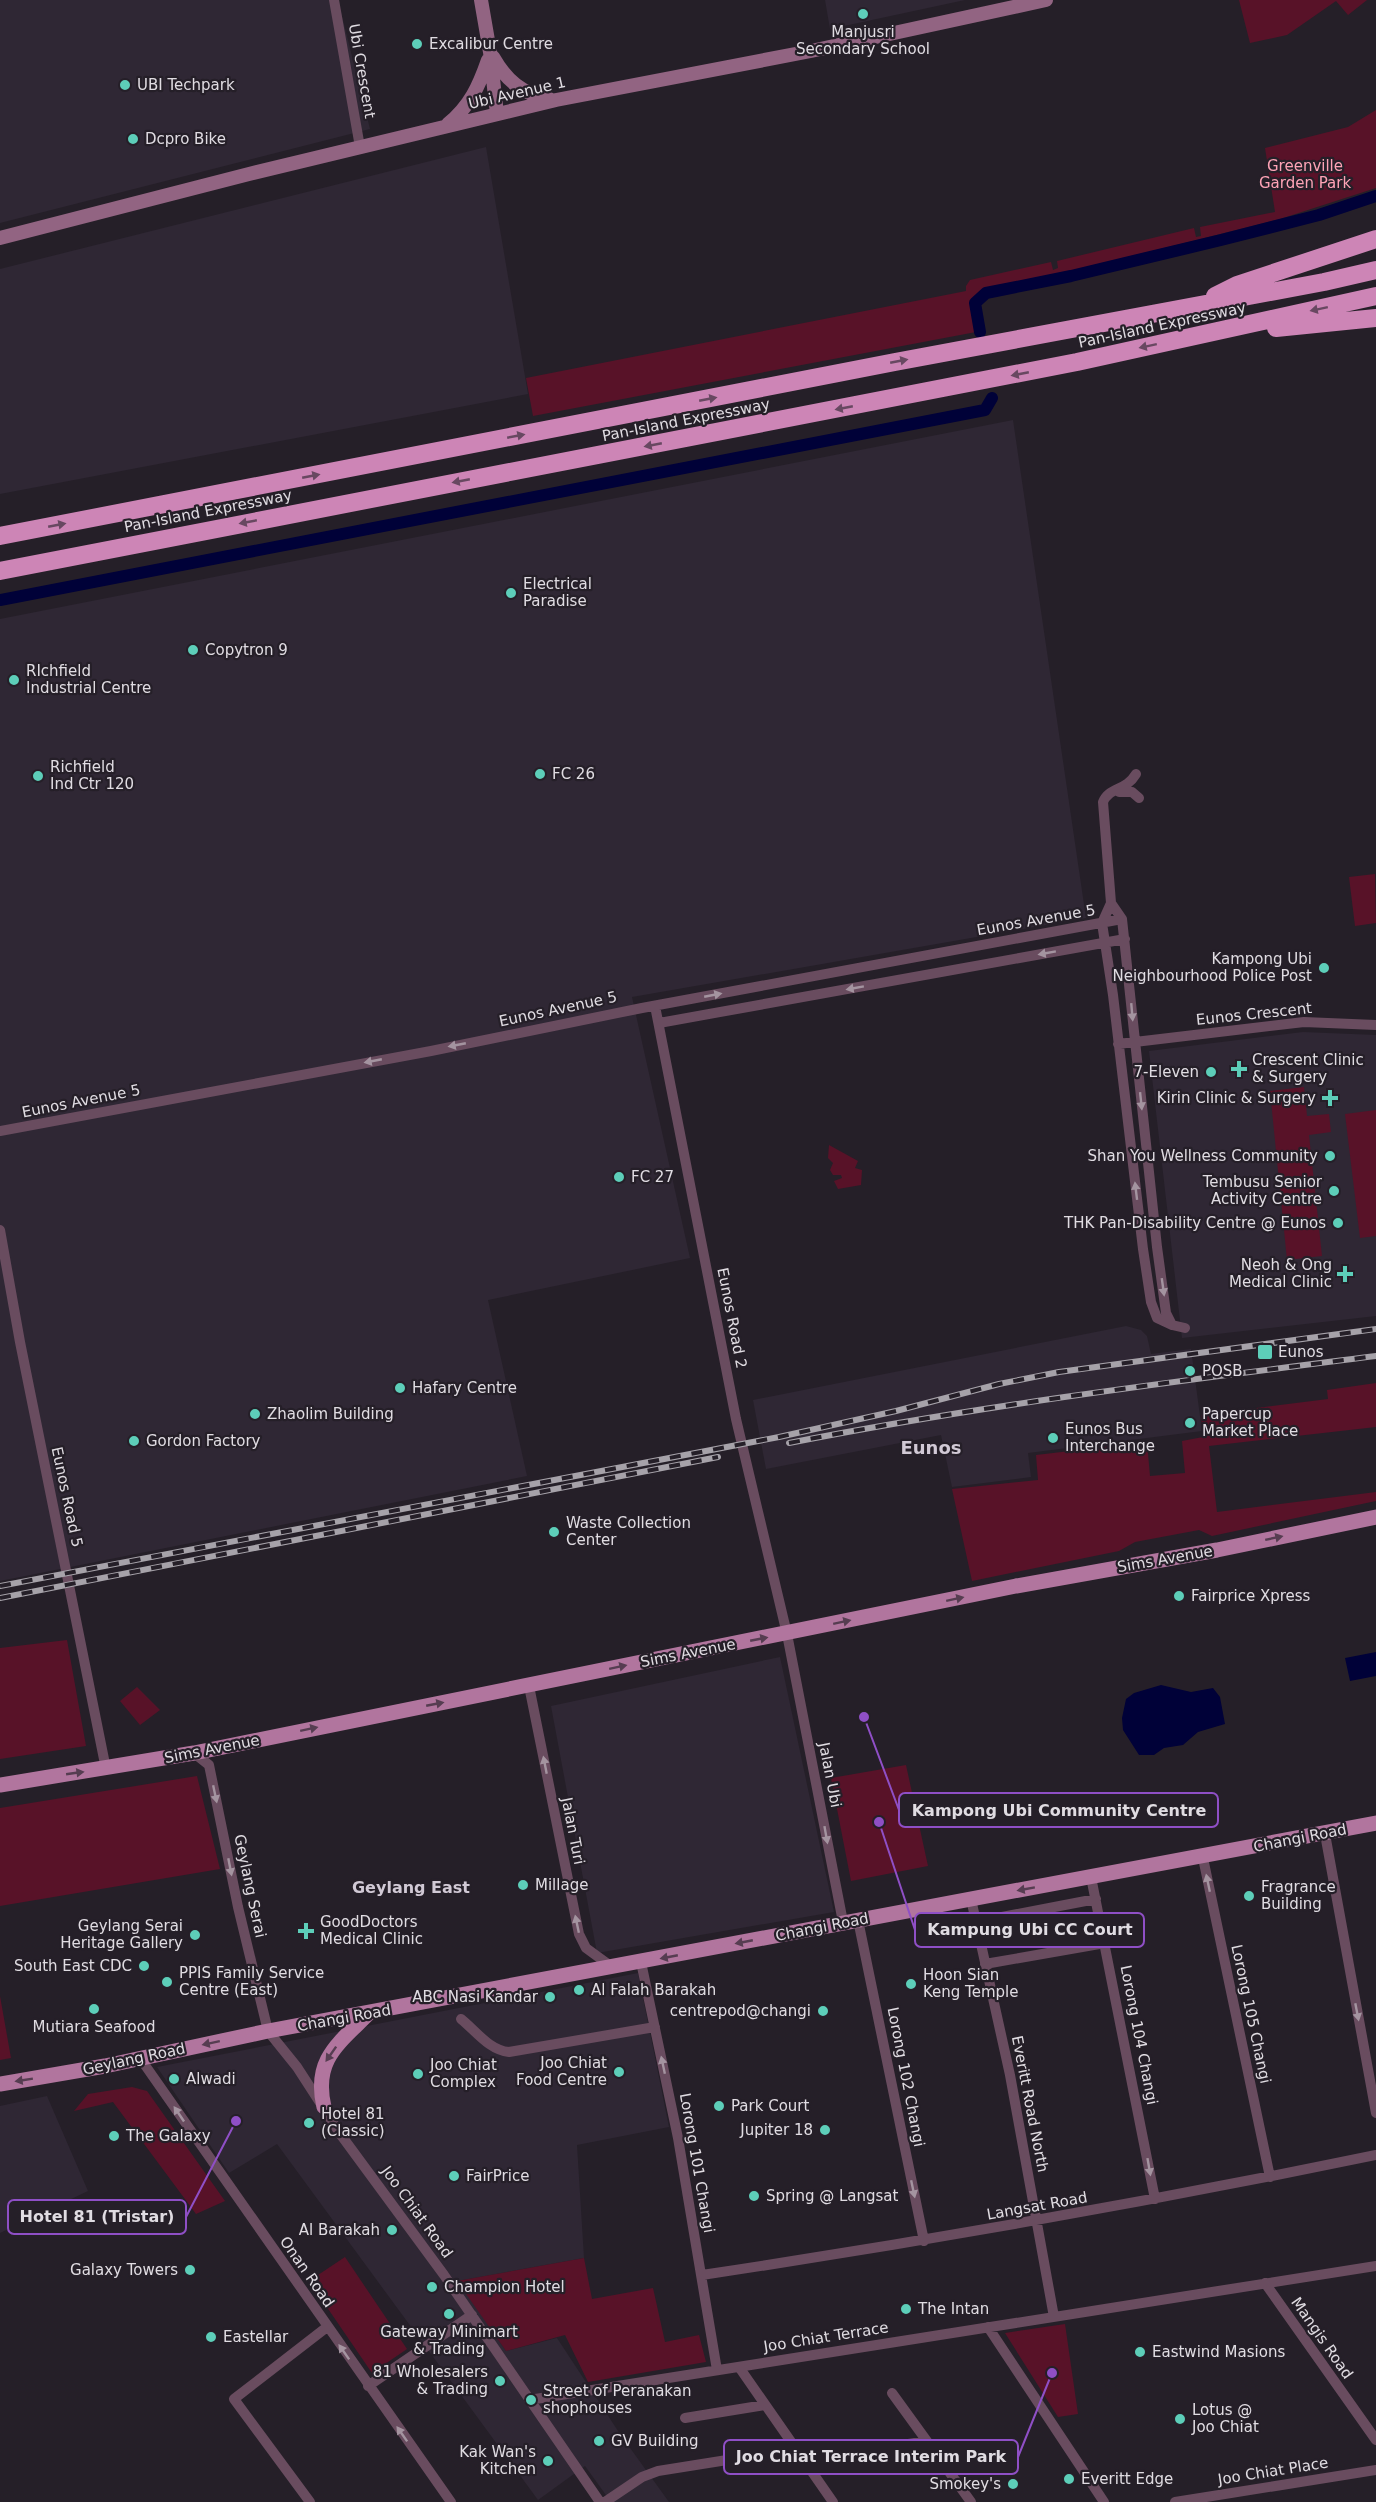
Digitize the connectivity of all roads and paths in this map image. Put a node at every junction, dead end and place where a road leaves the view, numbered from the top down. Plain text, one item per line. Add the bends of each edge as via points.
1 (334, 0) edge
2 (481, 0) edge
3 (1046, 0) edge
4 (490, 52) junction
5 (556, 100) junction
6 (497, 114) junction
7 (444, 127) junction
8 (360, 147) junction
9 (0, 238) edge
10 (1376, 239) edge
11 (1376, 270) edge
12 (1376, 296) edge
13 (1195, 306) junction
14 (1376, 318) edge
15 (1205, 334) junction
16 (0, 536) edge
17 (0, 571) edge
18 (1136, 774) dead end
19 (1113, 792) junction
20 (1139, 798) dead end
21 (1111, 903) junction
22 (1122, 919) junction
23 (1102, 923) junction
24 (1125, 939) junction
25 (1105, 943) junction
26 (655, 1006) junction
27 (658, 1023) junction
28 (1376, 1026) edge
29 (1135, 1042) junction
30 (1118, 1044) junction
31 (0, 1131) edge
32 (0, 1230) edge
33 (1172, 1325) junction
34 (1185, 1328) dead end
35 (1376, 1517) edge
36 (787, 1634) junction
37 (529, 1686) junction
38 (194, 1753) junction
39 (106, 1769) junction
40 (0, 1785) edge
41 (1376, 1823) edge
42 (1325, 1834) junction
43 (1203, 1857) junction
44 (1091, 1877) junction
45 (971, 1899) junction
46 (1096, 1899) junction
47 (850, 1921) junction
48 (976, 1922) junction
49 (1105, 1943) junction
50 (641, 1962) junction
51 (985, 1964) junction
52 (612, 1967) junction
53 (368, 2014) junction
54 (461, 2019) dead end
55 (655, 2027) junction
56 (268, 2031) junction
57 (140, 2058) junction
58 (0, 2084) edge
59 (324, 2107) junction
60 (1376, 2113) edge
61 (1376, 2155) edge
62 (1270, 2177) junction
63 (1155, 2199) junction
64 (1038, 2221) junction
65 (924, 2241) junction
66 (1376, 2266) edge
67 (702, 2275) junction
68 (1265, 2283) junction
69 (471, 2315) junction
70 (1054, 2317) junction
71 (327, 2327) junction
72 (988, 2327) junction
73 (739, 2367) junction
74 (717, 2370) junction
75 (368, 2386) junction
76 (892, 2393) dead end
77 (530, 2400) junction
78 (765, 2405) junction
79 (685, 2418) dead end
80 (1376, 2440) edge
81 (927, 2441) junction
82 (796, 2449) junction
83 (803, 2461) junction
84 (1376, 2470) edge
85 (310, 2502) edge
86 (451, 2502) edge
87 (600, 2502) edge
88 (605, 2502) edge
89 (833, 2502) edge
90 (971, 2502) edge
91 (1104, 2502) edge
92 (1175, 2502) edge

1 - 8 street, Ubi Crescent
2 - 4 street
3 - 5 street, Ubi Avenue 1
4 - 5 street via 517,87 534,96
4 - 6 street
4 - 7 street via 473,99
5 - 6 street, Ubi Avenue 1
6 - 7 street, Ubi Avenue 1
7 - 8 street, Ubi Avenue 1
8 - 9 street, Ubi Avenue 1
10 - 13 highway via 1237,285
11 - 13 highway, Pan-Island Expressway
12 -> 15 highway, Pan-Island Expressway
16 -> 13 highway, Pan-Island Expressway
14 - 15 highway
15 -> 17 highway, Pan-Island Expressway via 943,389
18 - 19 street via 1130,784
19 - 20 street via 1131,792
19 - 21 street via 1105,798 1103,807
21 - 22 street
21 - 23 street
22 - 23 street, Eunos Avenue 5
22 - 24 street
23 - 25 street
26 -> 23 street, Eunos Avenue 5
24 - 25 street
24 -> 29 street
25 -> 27 street
25 - 30 street
26 - 27 street, Eunos Road 2
26 -> 31 street, Eunos Avenue 5
27 - 36 street, Eunos Road 2 via 736,1419
28 - 29 street, Eunos Crescent via 1304,1022
29 - 30 street, Eunos Crescent
29 -> 33 street via 1157,1247 1166,1313
33 -> 30 street via 1156,1318 1151,1302
32 - 39 street, Eunos Road 5
33 - 34 street
36 -> 35 main road, Sims Avenue
37 -> 36 main road, Sims Avenue
36 -> 47 street, Jalan Ubi
38 -> 37 main road, Sims Avenue
52 -> 37 street, Jalan Turi via 586,1948 579,1934
38 - 39 main road, Sims Avenue
38 -> 56 street, Geylang Serai via 209,1765
40 -> 39 main road, Sims Avenue
41 - 42 main road, Changi Road
42 - 43 main road, Changi Road
42 -> 60 street
43 - 44 main road, Changi Road
62 -> 43 street, Lorong 105 Changi
44 -> 45 main road, Changi Road
44 - 46 street, Lorong 104 Changi
45 - 47 main road, Changi Road
45 - 48 street, Everitt Road North
46 - 48 street
46 - 49 street, Lorong 104 Changi
47 -> 50 main road, Changi Road
47 -> 65 street, Lorong 102 Changi via 878,2018
48 - 51 street, Everitt Road North
49 - 51 street
49 -> 63 street, Lorong 104 Changi
50 - 52 main road, Changi Road
50 - 55 street, Lorong 101 Changi
51 - 64 street, Everitt Road North
52 - 53 main road, Changi Road
53 - 56 main road, Changi Road
53 -> 59 main road via 323,2064 320,2089
54 - 55 street via 489,2045 509,2052
67 -> 55 street, Lorong 101 Changi
56 -> 57 main road, Geylang Road
56 - 59 street, Joo Chiat Road
57 -> 58 main road, Geylang Road
71 -> 57 street, Onan Road
59 - 69 street, Joo Chiat Road
61 - 62 street, Langsat Road
62 - 63 street, Langsat Road
63 - 64 street, Langsat Road
64 - 65 street, Langsat Road
64 - 70 street, Everitt Road North
65 - 67 street, Langsat Road
66 - 68 street, Joo Chiat Terrace
67 - 74 street, Lorong 101 Changi
68 - 70 street, Joo Chiat Terrace
68 - 80 street, Mangis Road
69 - 75 street
69 - 77 street, Joo Chiat Road
70 - 72 street, Joo Chiat Terrace
75 -> 71 street, Onan Road
71 - 85 street via 234,2399
72 - 73 street, Joo Chiat Terrace
72 - 91 street
73 - 74 street, Joo Chiat Terrace
73 - 78 street
74 - 77 street, Joo Chiat Terrace
86 -> 75 street, Onan Road
76 - 81 street
77 - 87 street, Joo Chiat Road
78 - 79 street
78 - 82 street
81 - 83 street
81 - 90 street
82 - 83 street
82 - 88 street via 658,2471
83 - 89 street
84 - 92 street, Joo Chiat Place

